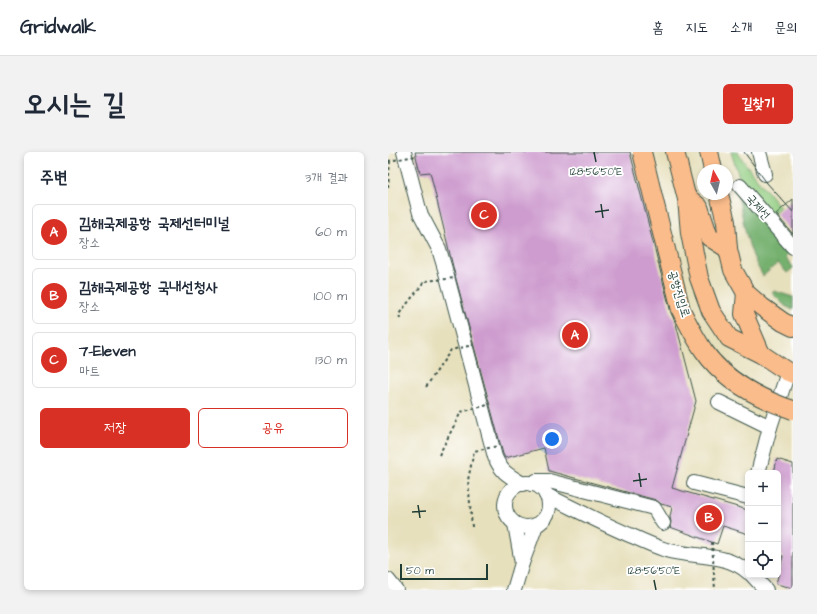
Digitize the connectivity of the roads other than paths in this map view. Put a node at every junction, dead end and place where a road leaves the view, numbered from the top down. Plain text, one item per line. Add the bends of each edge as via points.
1 (642, 152) edge
2 (675, 152) edge
3 (709, 152) edge
4 (759, 152) edge
5 (410, 154) edge
6 (712, 164) edge
7 (765, 174) dead end
8 (740, 186) dead end
9 (686, 197) junction
10 (720, 200) edge
11 (793, 246) edge
12 (728, 249) junction
13 (746, 293) junction
14 (793, 326) edge
15 (761, 354) junction
16 (791, 373) edge
17 (719, 402) dead end
18 (793, 410) edge
19 (770, 427) junction
20 (759, 470) edge
21 (507, 475) junction
22 (694, 483) dead end
23 (527, 484) junction
24 (546, 495) junction
25 (745, 496) edge
26 (506, 498) junction
27 (663, 523) dead end
28 (515, 524) junction
29 (536, 525) junction
30 (522, 563) junction
31 (745, 570) edge
32 (755, 578) edge
33 (388, 580) edge
34 (396, 590) edge
35 (514, 590) edge
36 (766, 590) edge

1 - 18 main road, 공항진입로, bridge via 681,310 691,330 714,364 725,374 754,393
2 - 9 main road
3 - 6 main road
4 - 7 street
5 - 21 street via 420,213 445,269 494,457
8 - 11 street, 국제선
9 - 12 main road via 699,207 709,237
9 - 15 main road via 698,271 711,311 730,338
10 - 12 main road via 726,222
12 - 13 main road via 733,270
13 - 14 main road via 783,322
13 - 15 main road via 744,314
15 - 16 main road
16 - 19 street
17 - 19 street
19 - 20 street
21 - 23 street
21 - 26 street
22 - 25 street
23 - 24 street via 537,486
23 - 26 street via 516,486
23 - 27 street via 549,481 654,508
24 - 29 street via 546,516
24 - 31 street via 654,546 736,563
26 - 28 street via 506,512
28 - 29 street via 522,527
28 - 30 street
29 - 30 street
30 - 35 street
32 - 36 street
33 - 34 street

